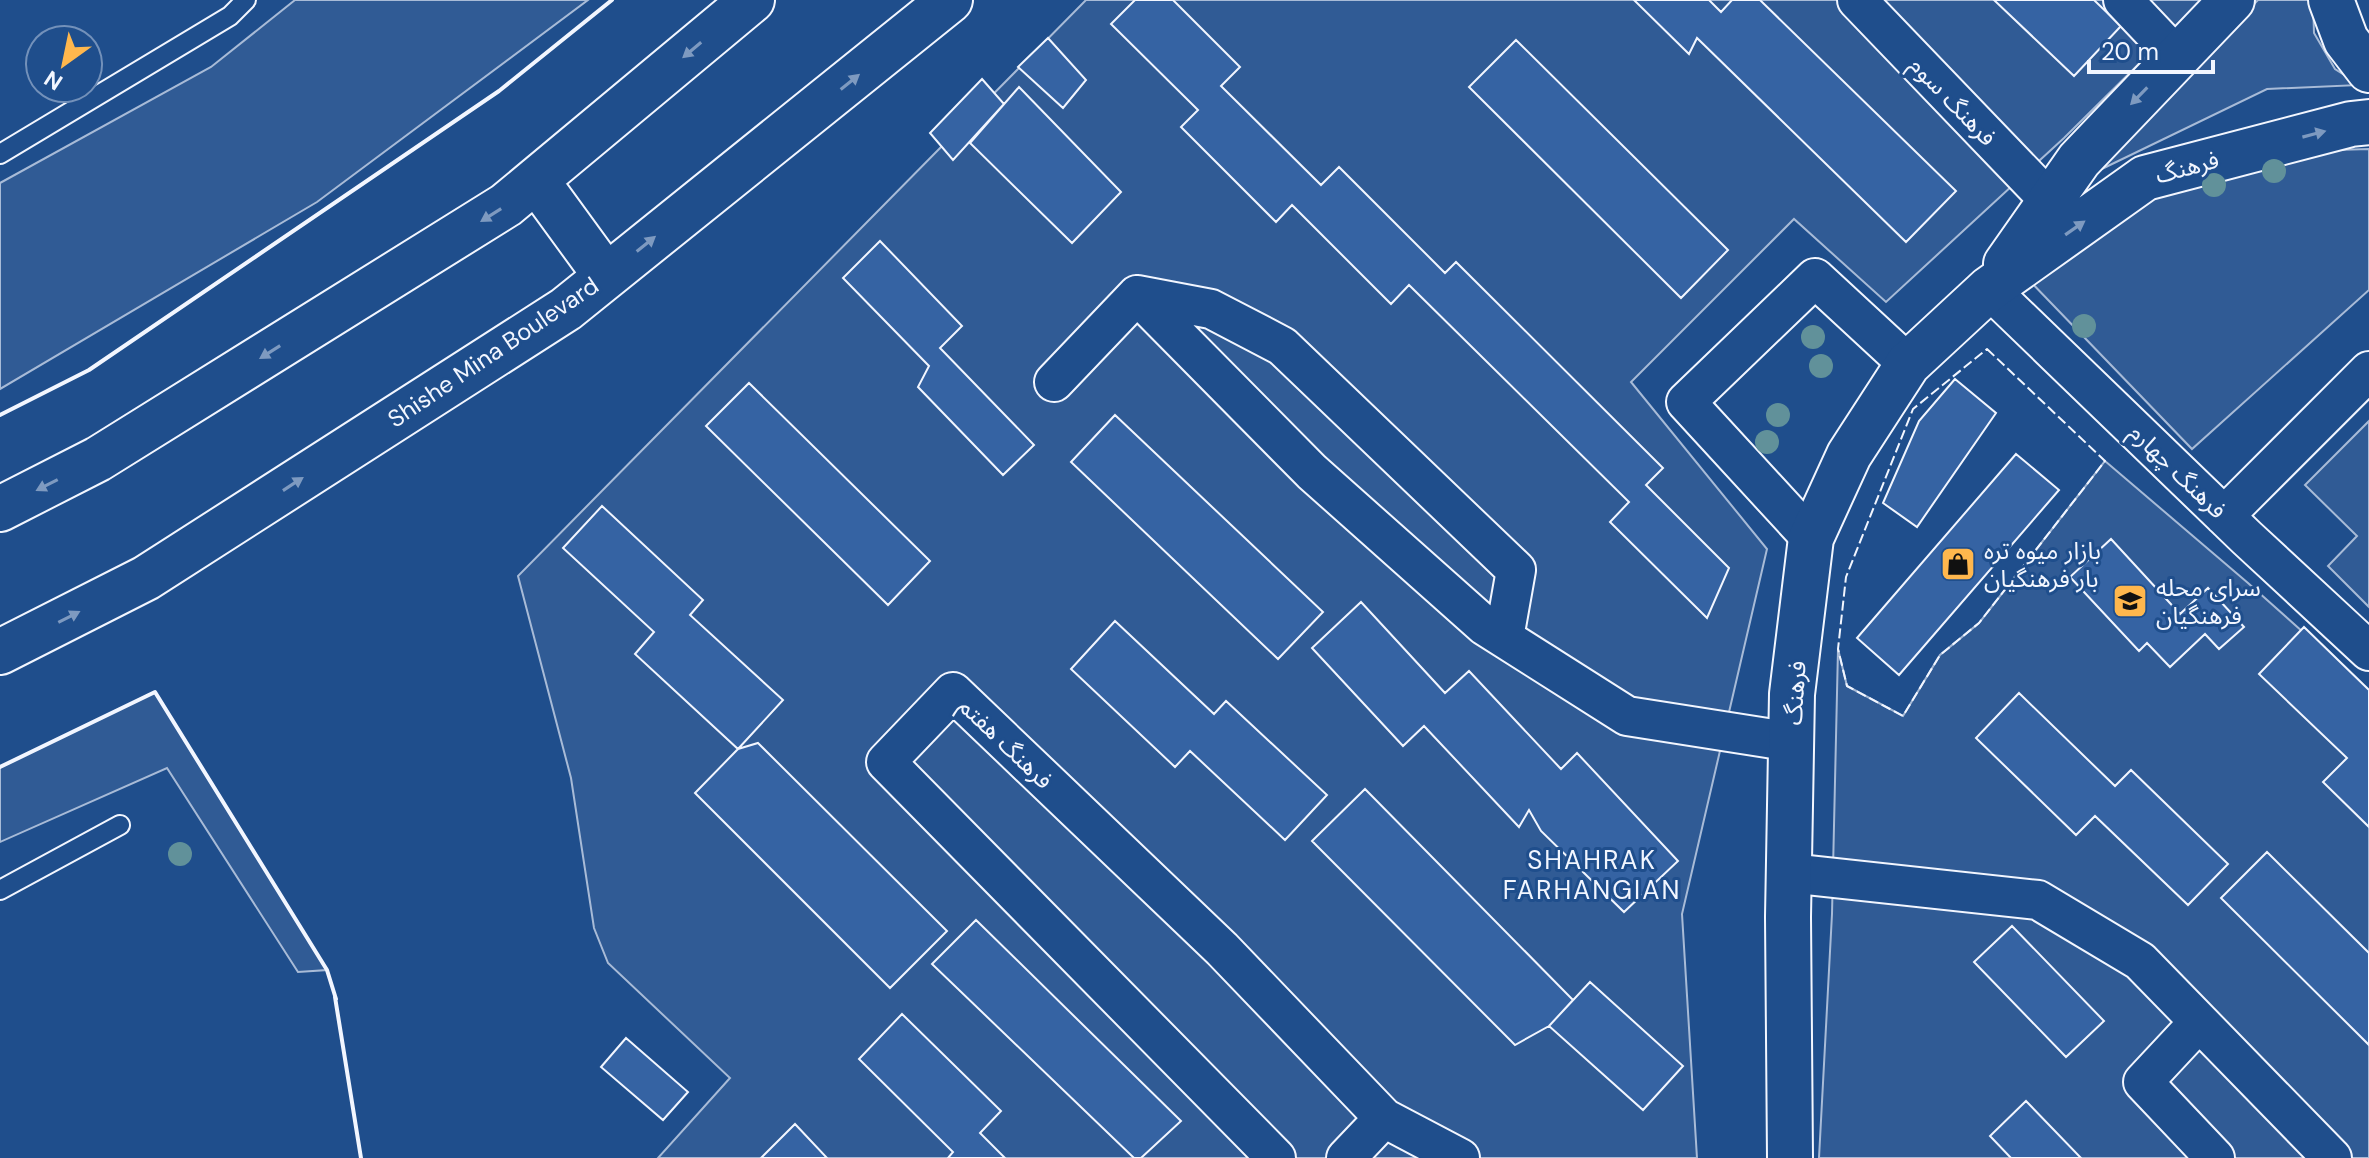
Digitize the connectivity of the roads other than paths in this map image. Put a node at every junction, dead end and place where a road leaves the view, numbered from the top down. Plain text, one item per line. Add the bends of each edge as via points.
1 (246, 0) edge
2 (752, 0) edge
3 (950, 0) edge
4 (1857, 0) edge
5 (2123, 0) edge
6 (2232, 0) edge
7 (2331, 0) edge
8 (2177, 57) junction
9 (2369, 70) edge
10 (2369, 122) edge
11 (0, 154) edge
12 (536, 180) junction
13 (2050, 201) junction
14 (606, 276) junction
15 (1989, 289) junction
16 (1137, 295) junction
17 (1908, 364) junction
18 (2369, 371) edge
19 (1054, 382) dead end
20 (0, 509) edge
21 (2224, 516) junction
22 (1811, 538) junction
23 (1504, 638) junction
24 (2369, 651) edge
25 (0, 652) edge
26 (1792, 742) junction
27 (120, 825) dead end
28 (1789, 873) junction
29 (0, 890) edge
30 (2199, 1022) junction
31 (1384, 1118) junction
32 (1276, 1158) edge
33 (1346, 1158) edge
34 (1460, 1158) edge
35 (1790, 1158) edge
36 (2215, 1158) edge
37 (2332, 1158) edge

1 - 11 lane via 230,16
2 -> 12 main road
14 -> 3 main road, Shishe Mina Boulevard
4 - 13 street, فرهنگ سوم
5 - 8 street
6 - 8 main road, فرهنگ
7 - 9 main road via 2346,40
8 -> 13 main road, فرهنگ via 2079,160
15 -> 10 main road, فرهنگ via 2145,178
12 - 14 main road
12 -> 20 main road via 506,205 98,459
13 - 15 main road, فرهنگ
25 -> 14 main road, Shishe Mina Boulevard via 146,578 566,309
15 - 17 main road, فرهنگ
15 - 21 street, فرهنگ چهارم
16 - 19 street
16 - 23 street via 1312,472
16 - 23 street via 1211,309 1282,346 1516,570
17 - 22 main road, فرهنگ via 1849,455
17 - 22 street via 1815,278 1686,402
18 - 21 street
21 - 24 street, فرهنگ چهارم
22 - 26 main road, فرهنگ via 1792,694
23 - 26 street via 1627,716
26 - 28 main road, فرهنگ
27 - 29 lane
28 - 30 street via 2038,900 2140,961
28 - 35 main road, فرهنگ
30 - 36 street via 2143,1082
30 - 37 street
31 - 32 street, فرهنگ هفتم via 1222,949 953,692 886,762
31 - 33 street
31 - 34 street, فرهنگ هفتم

